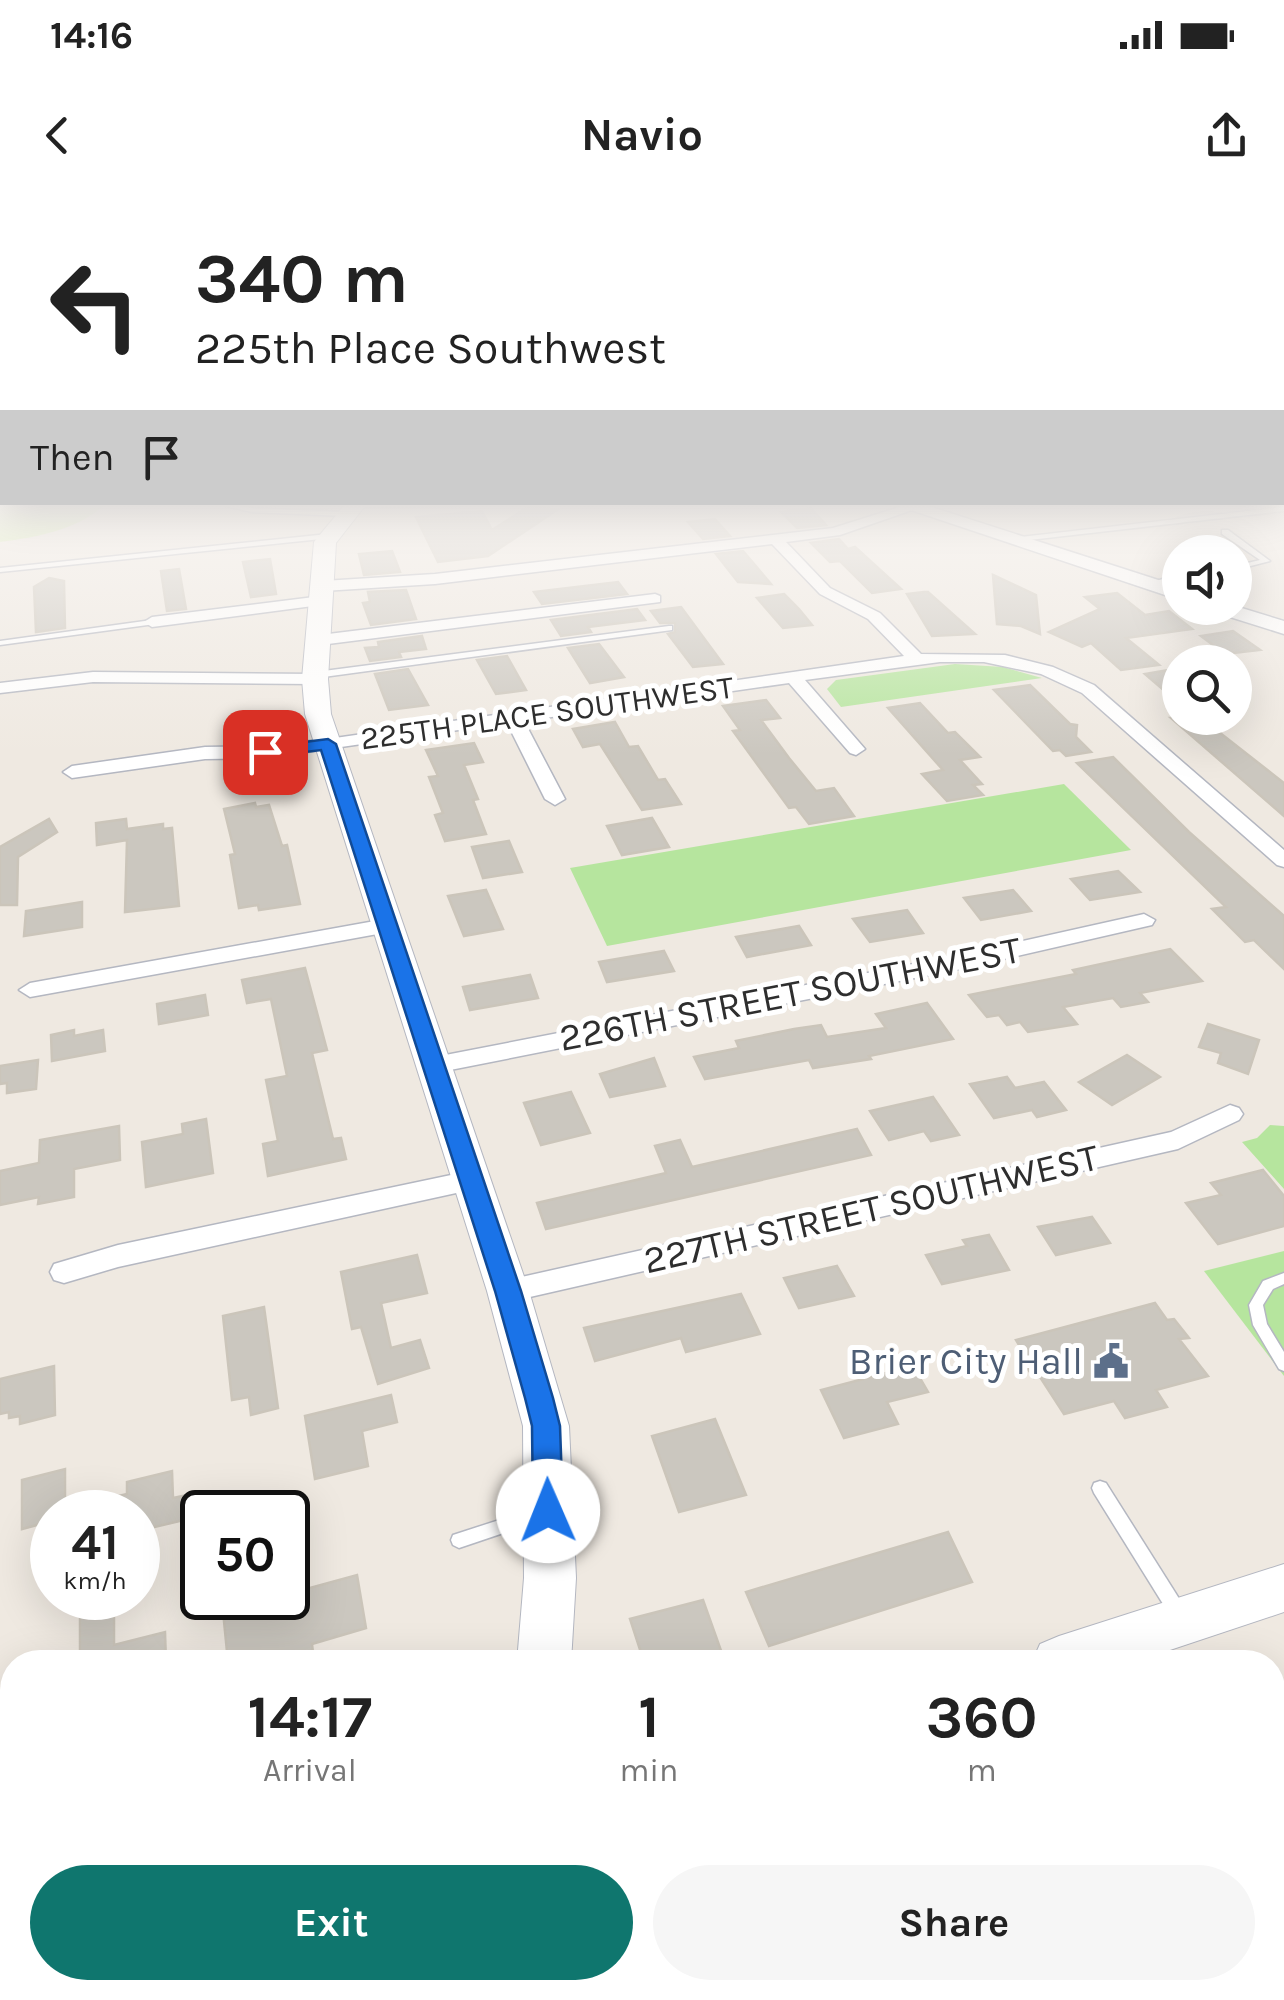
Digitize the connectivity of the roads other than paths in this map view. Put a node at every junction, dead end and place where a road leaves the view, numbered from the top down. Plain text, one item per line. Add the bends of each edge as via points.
1 (323, 586) edge
2 (382, 586) edge
3 (820, 586) edge
4 (322, 594) junction
5 (655, 599) dead end
6 (1252, 618) edge
7 (152, 622) joint
8 (670, 628) dead end
9 (1284, 628) edge
10 (320, 640) junction
11 (0, 643) edge
12 (917, 659) junction
13 (315, 677) junction
14 (794, 678) junction
15 (0, 688) edge
16 (513, 717) junction
17 (328, 744) junction
18 (856, 749) dead end
19 (72, 772) dead end
20 (555, 798) dead end
21 (1284, 861) edge
22 (1144, 920) dead end
23 (386, 926) junction
24 (30, 990) dead end
25 (435, 1066) junction
26 (1230, 1114) dead end
27 (470, 1181) junction
28 (64, 1272) dead end
29 (1284, 1278) edge
30 (508, 1291) junction
31 (1284, 1364) edge
32 (1100, 1488) dead end
33 (548, 1511) junction
34 (459, 1540) dead end
35 (1284, 1588) edge
36 (1183, 1621) junction
37 (545, 1650) edge
38 (1095, 1650) edge

1 - 4 main road
2 - 4 street
3 - 12 street via 874,616
4 - 7 street
4 - 10 main road
5 - 10 street
6 - 9 street
7 - 11 lane
8 - 13 lane
10 - 13 main road
12 - 14 street, 225TH PLACE SOUTHWEST
12 - 21 street, 225TH PLACE SOUTHWEST via 976,655 1021,662 1088,689
13 - 15 street via 93,677
13 - 17 main road
14 - 16 street, 225TH PLACE SOUTHWEST
14 - 18 street
16 - 17 street, 225TH PLACE SOUTHWEST
16 - 20 street
17 - 19 street, 225TH PLACE SOUTHWEST via 205,752
17 - 23 main road
22 - 25 street, 226TH STREET SOUTHWEST
23 - 24 street
23 - 25 main road
25 - 27 main road
26 - 30 street, 227TH STREET SOUTHWEST via 1178,1140
27 - 28 street
27 - 30 main road
29 - 31 lane via 1268,1286 1256,1304 1260,1325
30 - 33 main road via 546,1426
32 - 36 lane
33 - 34 lane
33 - 37 main road
35 - 36 main road
36 - 38 main road

